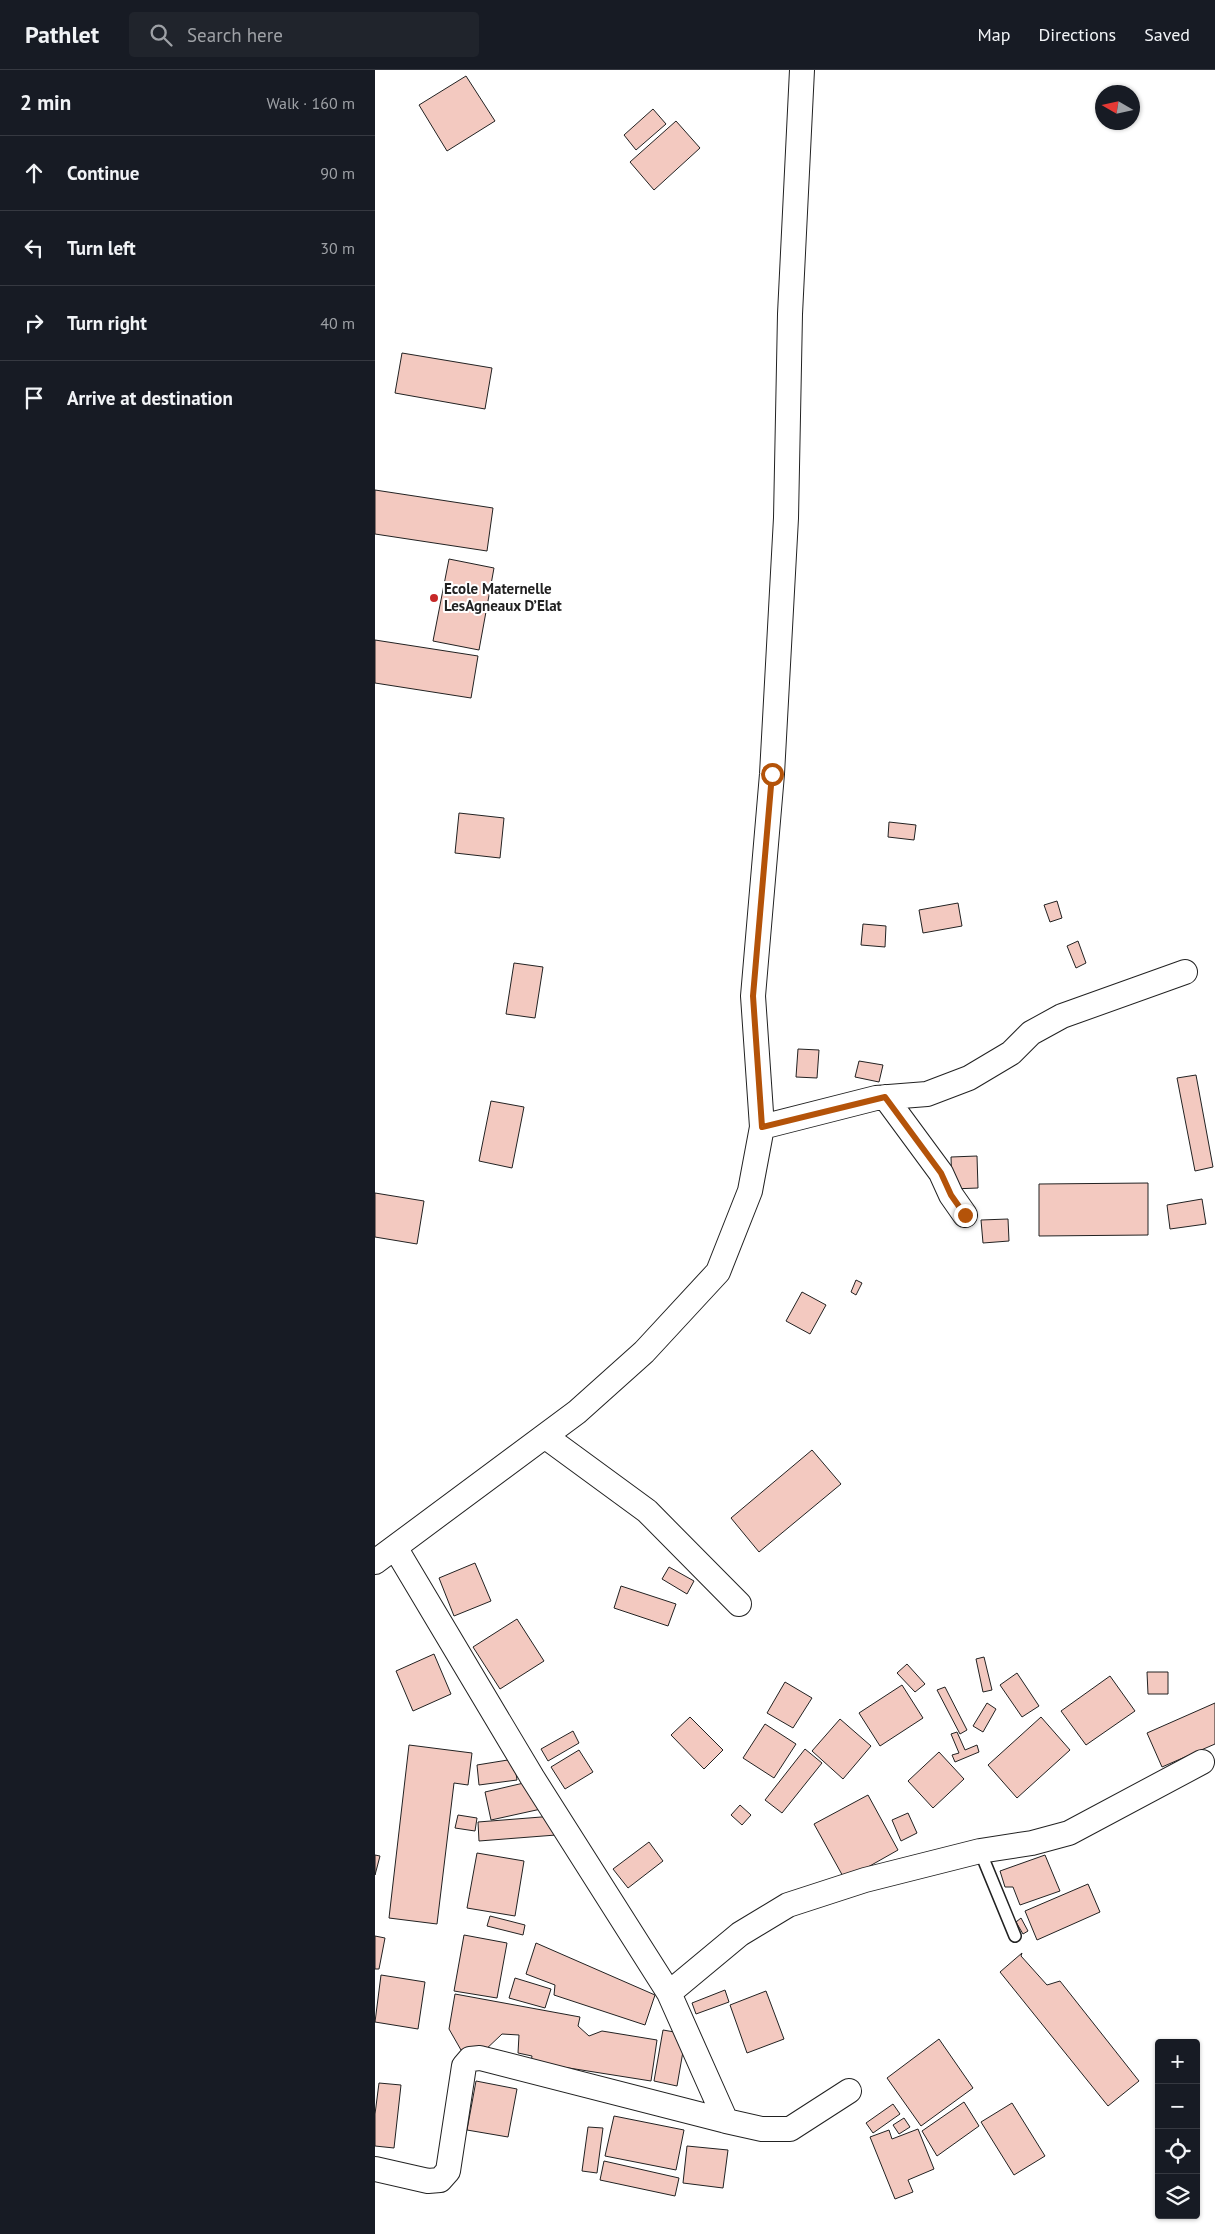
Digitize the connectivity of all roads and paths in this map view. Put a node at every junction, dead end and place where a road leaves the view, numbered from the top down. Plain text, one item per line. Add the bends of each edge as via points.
1 (802, 70) edge
2 (1185, 972) dead end
3 (885, 1097) junction
4 (762, 1127) junction
5 (965, 1215) dead end
6 (546, 1437) junction
7 (396, 1549) junction
8 (375, 1562) edge
9 (739, 1604) dead end
10 (1202, 1762) dead end
11 (980, 1851) junction
12 (1015, 1936) dead end
13 (669, 1993) junction
14 (849, 2091) dead end
15 (726, 2121) junction
16 (375, 2169) edge

1 - 4 street via 790,314 784,548 772,774 753,996
2 - 3 street via 1062,1016 1031,1033 1011,1053 969,1078 927,1094
3 - 4 street
3 - 5 street via 941,1173
4 - 6 street via 750,1191 719,1272 644,1352
6 - 7 street
6 - 9 street via 647,1511
7 - 8 street
7 - 13 street via 532,1777
10 - 11 street via 1069,1833
11 - 12 lane
11 - 13 street via 865,1880 787,1905 741,1934
13 - 15 street
14 - 15 street via 790,2129 762,2129
15 - 16 street via 480,2058 470,2059 464,2066 449,2171 440,2180 428,2181

